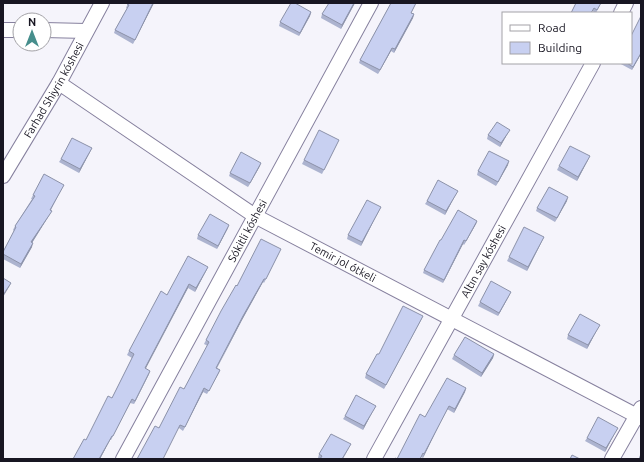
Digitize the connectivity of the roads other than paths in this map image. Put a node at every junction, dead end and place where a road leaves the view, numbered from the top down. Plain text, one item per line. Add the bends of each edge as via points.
1 (102, 3) edge
2 (371, 3) edge
3 (626, 3) edge
4 (621, 12) edge
5 (52, 30) edge
6 (86, 31) junction
7 (592, 64) edge
8 (58, 83) junction
9 (3, 176) edge
10 (255, 216) junction
11 (451, 319) junction
12 (639, 414) edge
13 (123, 459) edge
14 (374, 459) edge
15 (612, 459) edge

1 - 6 street, Farhad Shiyrin kóshesi
2 - 10 street, Sókitli kóshesi
3 - 4 street
5 - 6 street
6 - 8 street, Farhad Shiyrin kóshesi
7 - 11 street, Altın say kóshesi
8 - 9 street, Farhad Shiyrin kóshesi
8 - 10 street, Temir jol ótkeli
10 - 11 street, Temir jol ótkeli
10 - 13 street, Sókitli kóshesi
11 - 12 street, Temir jol ótkeli
11 - 14 street, Altın say kóshesi
12 - 15 street

